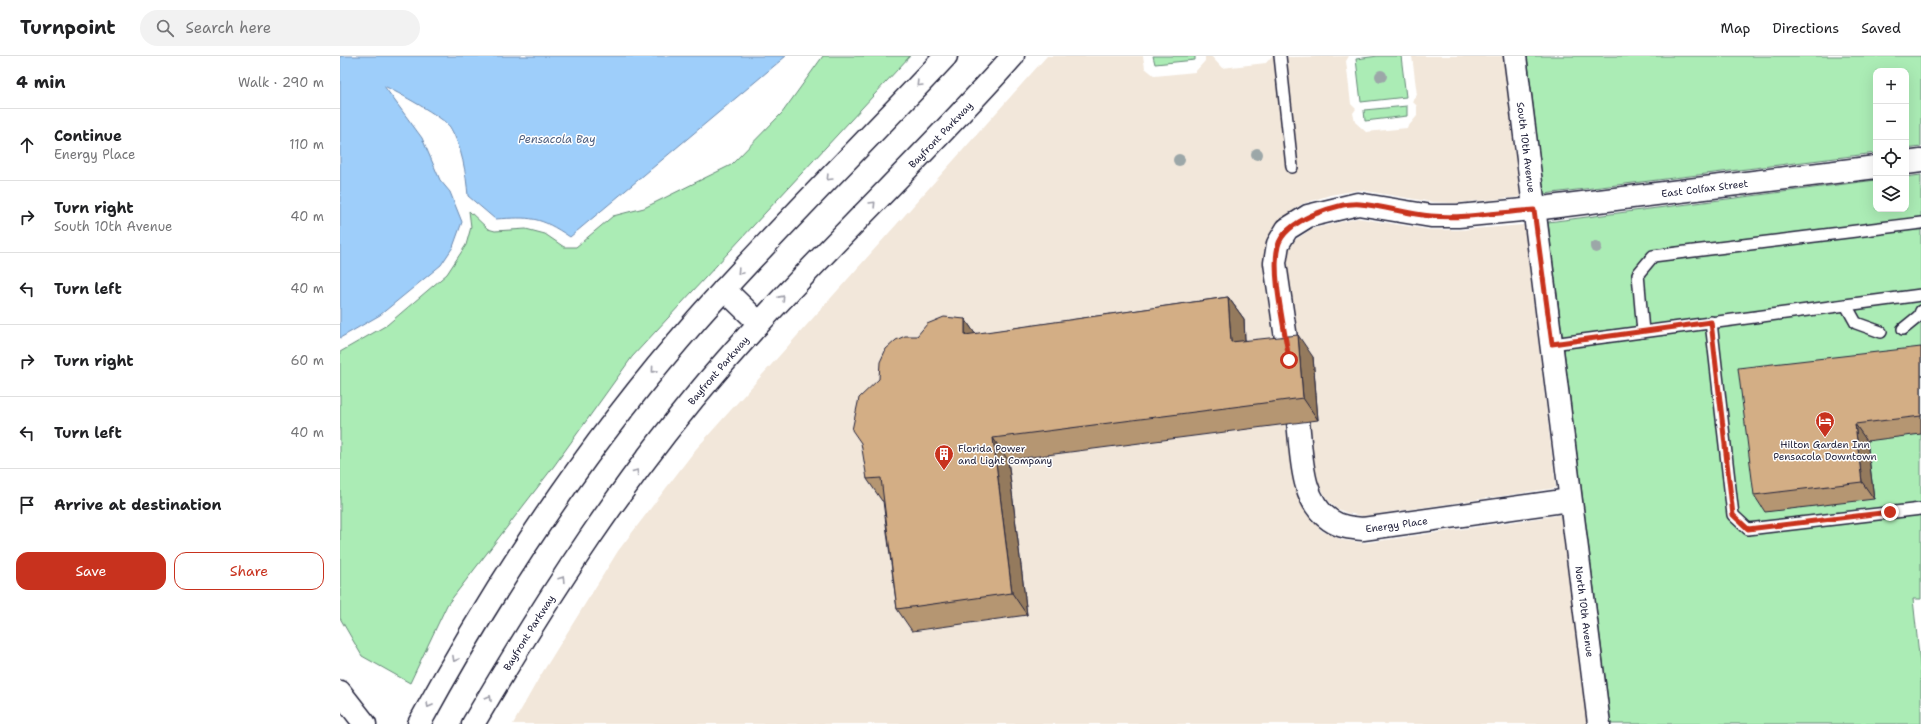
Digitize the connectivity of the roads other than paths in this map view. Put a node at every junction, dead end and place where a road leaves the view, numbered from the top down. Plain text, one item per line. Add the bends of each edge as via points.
1 (946, 56) edge
2 (1013, 56) edge
3 (1280, 56) edge
4 (1515, 56) edge
5 (1921, 161) edge
6 (1909, 163) edge
7 (1292, 167) dead end
8 (1873, 167) edge
9 (1534, 210) junction
10 (1921, 223) edge
11 (724, 290) junction
12 (1921, 295) edge
13 (1846, 305) junction
14 (1921, 311) edge
15 (1711, 322) junction
16 (759, 323) junction
17 (1902, 329) dead end
18 (1643, 332) junction
19 (1881, 332) dead end
20 (1552, 344) junction
21 (1289, 360) edge
22 (1298, 422) edge
23 (1570, 500) junction
24 (1921, 508) edge
25 (340, 692) edge
26 (366, 724) edge
27 (419, 724) edge
28 (473, 724) edge
29 (1599, 724) edge

1 -> 11 street
16 -> 2 street, Bayfront Parkway
3 - 7 lane
4 - 9 street, South 10th Avenue
5 - 6 street
8 - 9 street, East Colfax Street
9 - 20 street, South 10th Avenue
9 - 21 street via 1431,216 1358,204 1308,216 1288,229 1278,244 1275,263
10 - 18 lane via 1653,256 1638,274
11 - 16 street
11 -> 27 street via 643,383 566,486 477,620
12 - 13 lane
13 - 15 lane
13 - 19 lane via 1856,324
14 - 17 lane via 1919,316
15 - 18 lane
15 - 24 lane via 1733,515 1748,529
28 -> 16 street, Bayfront Parkway via 528,631 598,524 661,438
18 - 20 lane
20 - 23 street, South 10th Avenue
22 - 23 street, Energy Place via 1306,485 1318,508 1330,520 1344,526 1363,529
23 - 29 street, North 10th Avenue
25 - 26 street

